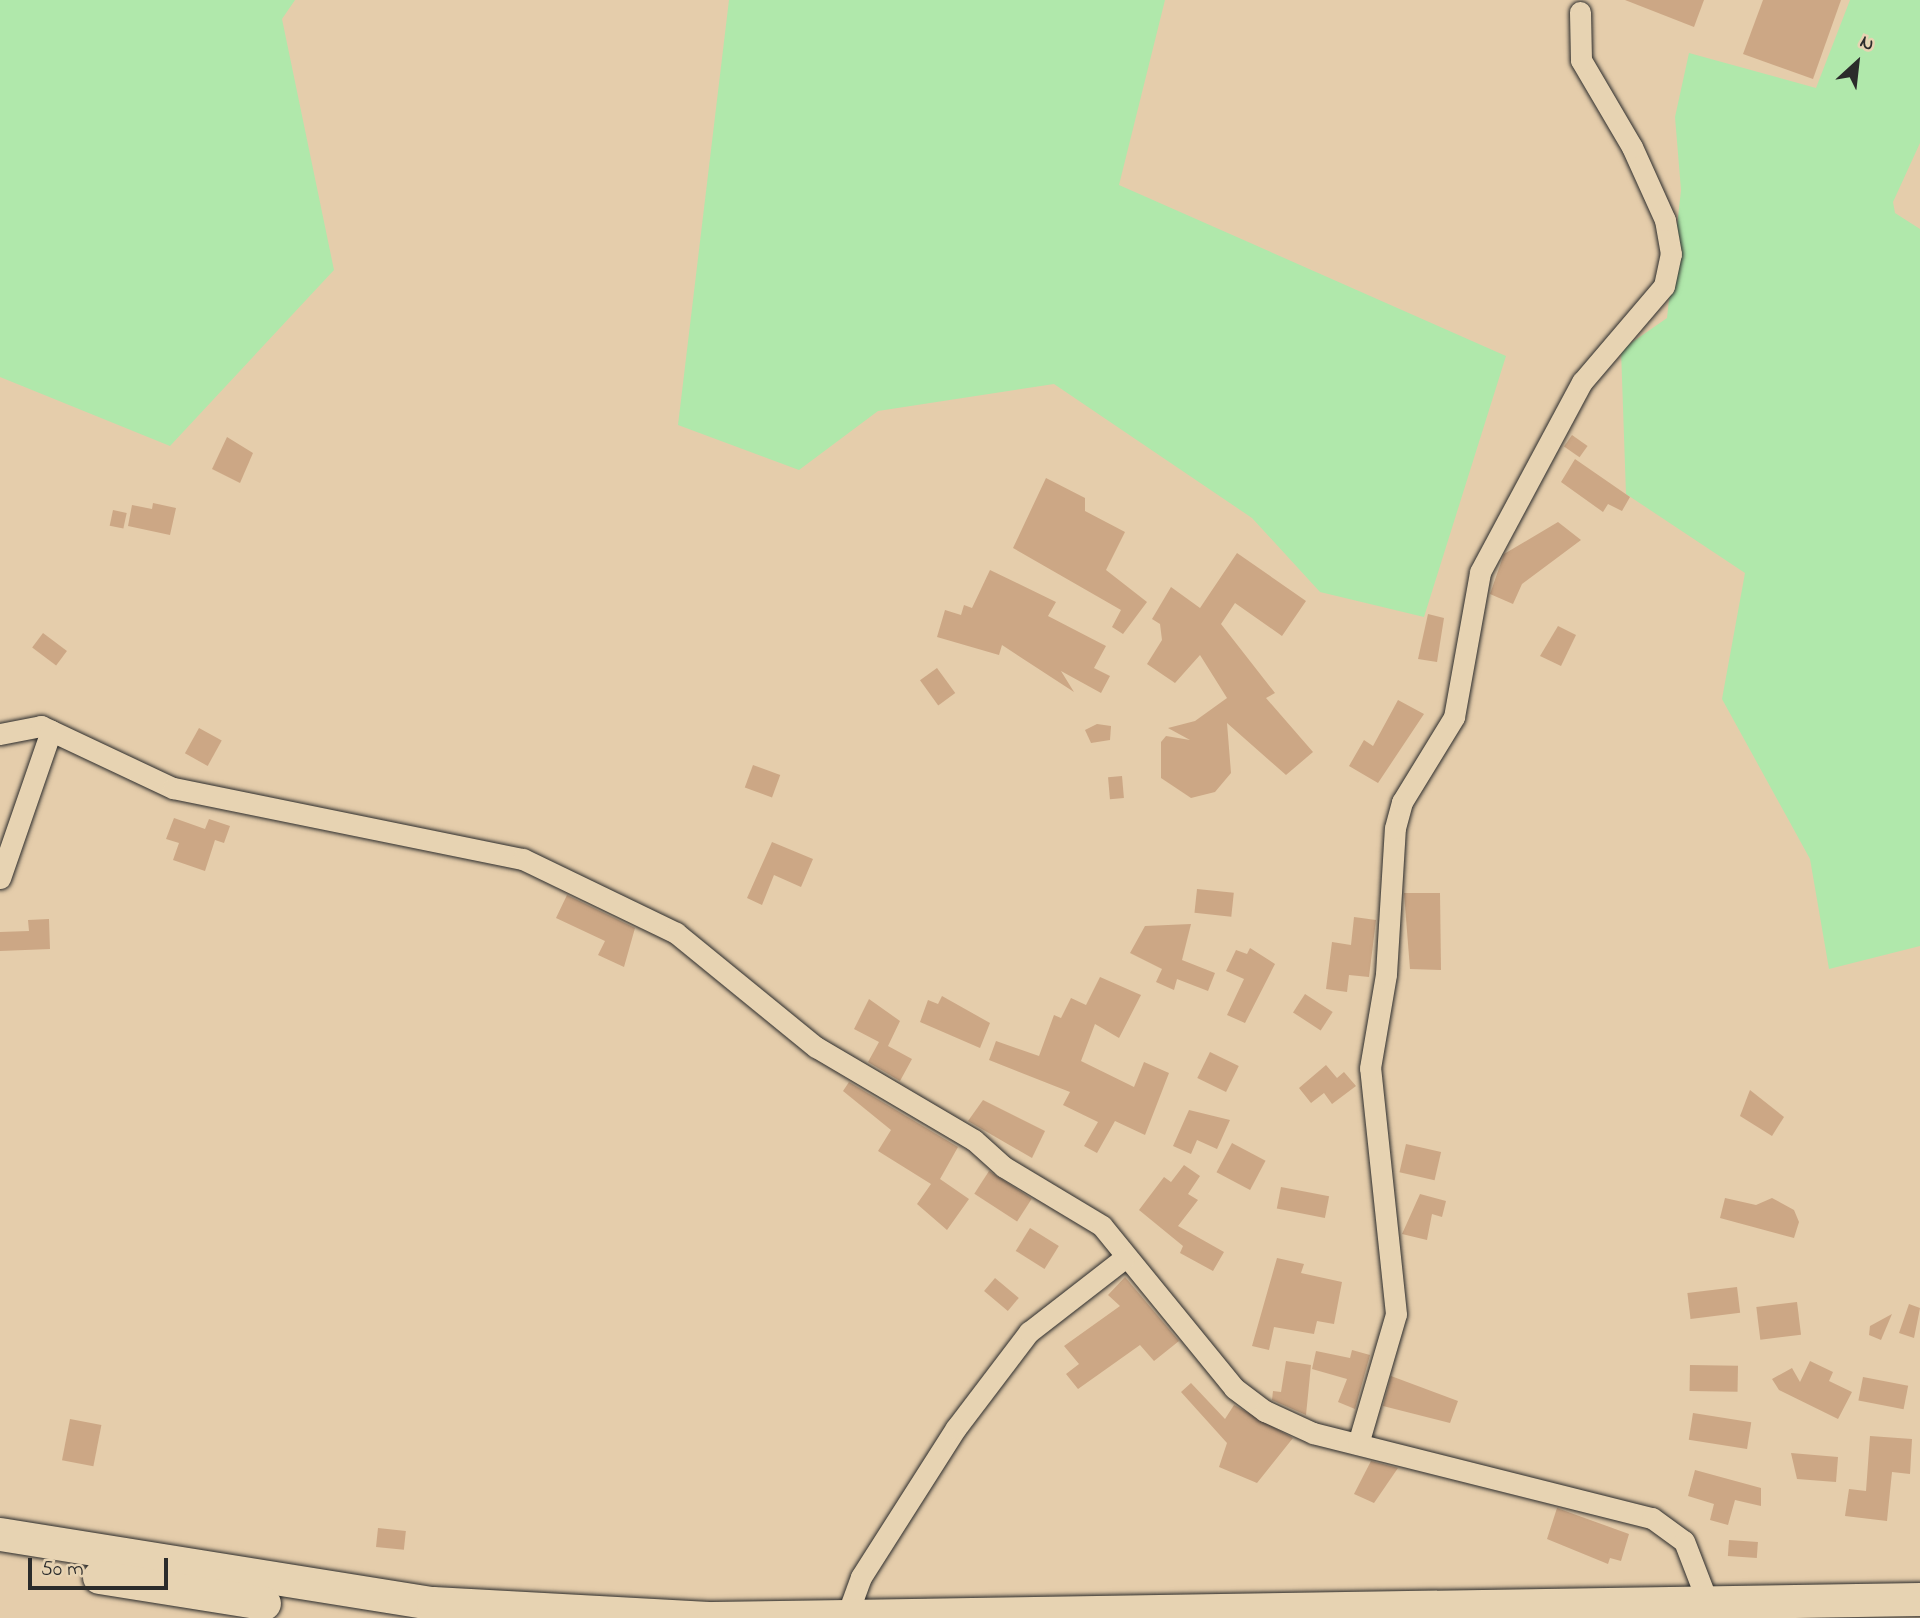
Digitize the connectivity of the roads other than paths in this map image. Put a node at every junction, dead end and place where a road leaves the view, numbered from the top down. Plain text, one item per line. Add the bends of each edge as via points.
1 (1580, 12) dead end
2 (51, 731) junction
3 (0, 734) edge
4 (0, 878) edge
5 (1123, 1259) junction
6 (1357, 1444) junction
7 (0, 1534) edge
8 (0, 1557) edge
9 (1920, 1599) edge
10 (1710, 1609) edge
11 (846, 1617) edge
12 (381, 1618) edge

1 - 6 street via 1581,60 1632,146 1665,220 1671,254 1664,286 1581,382 1480,572 1454,717 1402,802 1395,828 1386,974 1370,1068 1396,1314
2 - 3 street via 24,726
2 - 4 street
2 - 5 street via 173,788 523,859 676,933 816,1047 974,1140 1004,1167 1102,1226
5 - 6 street via 1234,1388 1265,1411
5 - 11 street via 1029,1332 948,1440 861,1577
6 - 10 street via 1652,1518 1684,1541
7 - 11 main road via 433,1603 713,1618
8 - 12 main road via 205,1595
9 - 10 main road
10 - 11 main road

